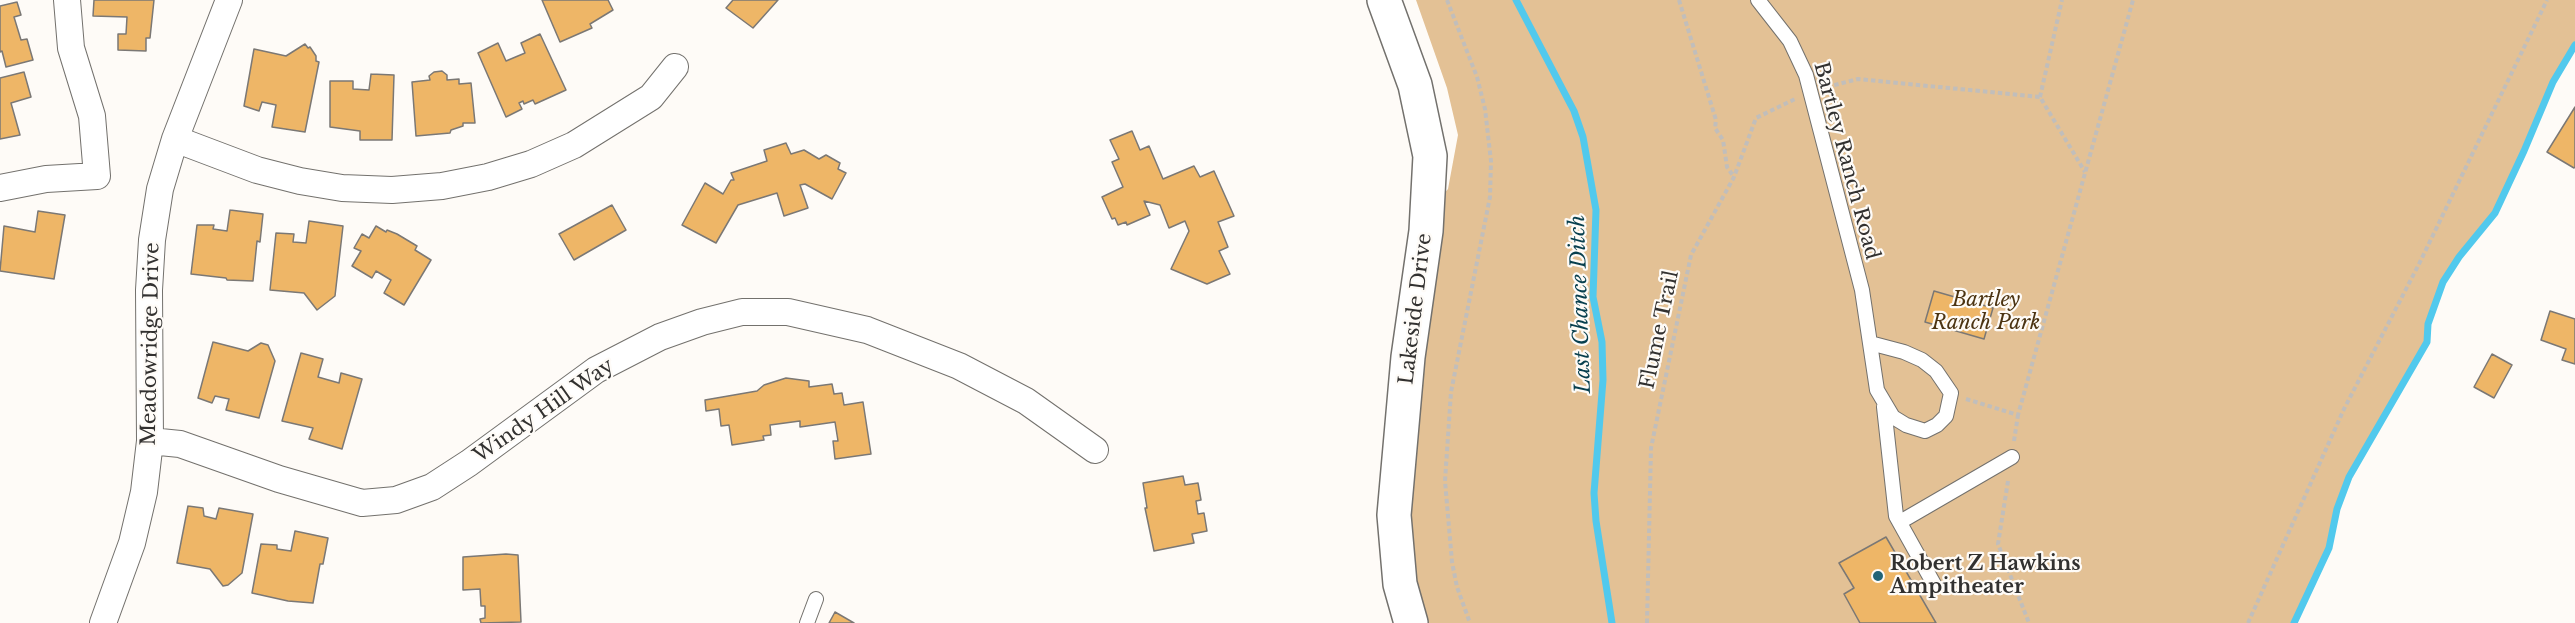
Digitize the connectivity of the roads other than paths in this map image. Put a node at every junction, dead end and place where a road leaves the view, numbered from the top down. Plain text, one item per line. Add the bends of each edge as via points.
1 (67, 0) edge
2 (229, 0) edge
3 (1384, 0) edge
4 (1758, 0) edge
5 (675, 67) dead end
6 (175, 139) junction
7 (0, 188) edge
8 (1870, 343) junction
9 (1884, 405) junction
10 (150, 441) junction
11 (1095, 450) dead end
12 (2012, 458) road end
13 (1900, 522) junction
14 (1935, 586) dead end
15 (816, 599) dead end
16 (104, 623) edge
17 (807, 623) edge
18 (1411, 623) edge

1 - 7 street via 71,48 92,116 97,176 46,179
2 - 6 street, Meadowridge Drive
3 - 18 street, Lakeside Drive via 1414,86 1430,156 1426,231 1411,334 1394,515 1400,584
4 - 8 lane, Bartley Ranch Road via 1790,41 1806,75 1862,290
5 - 6 street via 651,97 574,145 531,164 441,186 392,190 300,181 257,170
6 - 10 street, Meadowridge Drive via 160,189 152,240
8 - 9 lane, Bartley Ranch Road via 1877,390
8 - 9 lane via 1922,360 1936,371 1951,393 1946,416 1925,431 1893,417
9 - 13 lane, Bartley Ranch Road via 1896,516
10 - 11 street, Windy Hill Way via 180,444 362,503 396,500 432,487 596,370 660,337 742,312 788,312 867,330 959,366 1026,401
10 - 16 street, Meadowridge Drive via 132,543
12 - 13 lane
13 - 14 lane, Bartley Ranch Road
15 - 17 lane

